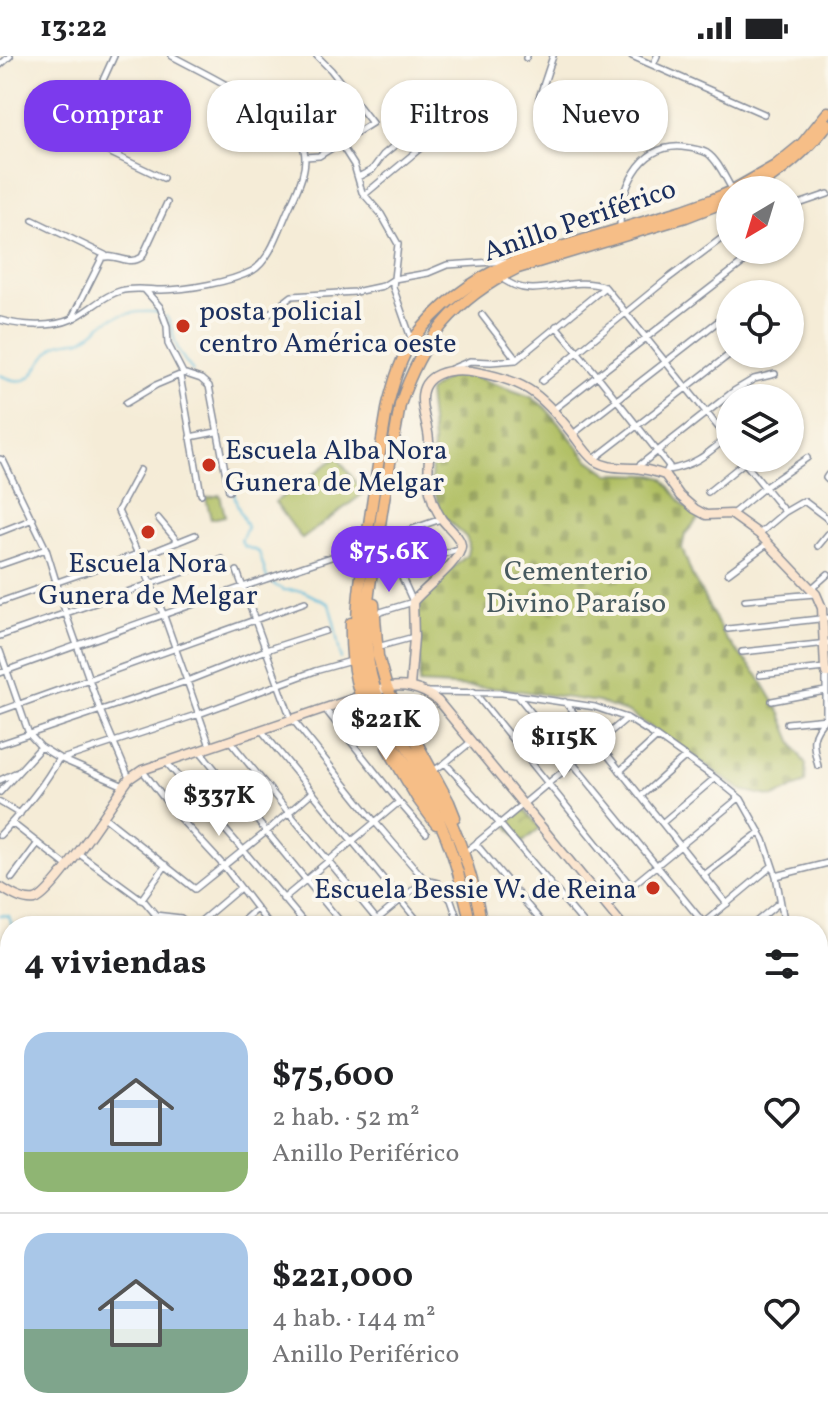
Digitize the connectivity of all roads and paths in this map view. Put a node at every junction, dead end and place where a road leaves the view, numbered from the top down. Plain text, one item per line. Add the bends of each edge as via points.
1 (10, 56) edge
2 (114, 56) edge
3 (317, 56) edge
4 (553, 56) edge
5 (632, 56) edge
6 (657, 56) edge
7 (176, 57) edge
8 (0, 65) edge
9 (653, 65) junction
10 (339, 80) edge
11 (545, 80) edge
12 (828, 112) edge
13 (764, 114) dead end
14 (828, 124) edge
15 (325, 152) edge
16 (346, 152) edge
17 (387, 152) edge
18 (416, 152) edge
19 (305, 157) junction
20 (724, 176) edge
21 (758, 176) edge
22 (774, 176) edge
23 (358, 177) junction
24 (163, 178) dead end
25 (828, 194) edge
26 (364, 195) junction
27 (716, 198) edge
28 (804, 202) edge
29 (167, 203) dead end
30 (716, 205) edge
31 (33, 220) dead end
32 (620, 227) junction
33 (716, 243) edge
34 (106, 256) junction
35 (514, 261) junction
36 (741, 264) edge
37 (500, 277) junction
38 (394, 279) junction
39 (605, 287) junction
40 (145, 290) junction
41 (626, 313) junction
42 (482, 315) dead end
43 (266, 316) dead end
44 (72, 319) junction
45 (0, 320) edge
46 (716, 323) edge
47 (556, 326) junction
48 (646, 337) junction
49 (412, 341) junction
50 (577, 351) junction
51 (516, 360) junction
52 (665, 362) junction
53 (716, 364) edge
54 (446, 371) junction
55 (775, 374) dead end
56 (181, 375) junction
57 (597, 375) junction
58 (542, 381) dead end
59 (686, 387) junction
60 (617, 402) junction
61 (126, 403) dead end
62 (553, 410) junction
63 (707, 412) junction
64 (716, 423) edge
65 (636, 426) junction
66 (216, 432) junction
67 (573, 434) junction
68 (190, 437) junction
69 (716, 447) edge
70 (657, 451) junction
71 (807, 458) dead end
72 (0, 459) edge
73 (594, 460) junction
74 (635, 468) junction
75 (140, 470) dead end
76 (667, 472) junction
77 (732, 472) edge
78 (755, 472) edge
79 (765, 487) junction
80 (229, 491) dead end
81 (708, 492) dead end
82 (201, 494) dead end
83 (378, 503) junction
84 (785, 512) junction
85 (731, 514) junction
86 (158, 518) dead end
87 (33, 519) junction
88 (441, 519) junction
89 (828, 519) edge
90 (0, 532) edge
91 (759, 534) junction
92 (828, 534) edge
93 (195, 535) dead end
94 (178, 542) junction
95 (768, 543) junction
96 (818, 546) dead end
97 (358, 548) junction
98 (461, 548) junction
99 (46, 549) junction
100 (139, 555) junction
101 (222, 559) dead end
102 (0, 565) edge
103 (399, 569) junction
104 (237, 571) dead end
105 (728, 573) dead end
106 (828, 574) edge
107 (57, 581) junction
108 (151, 583) junction
109 (242, 586) junction
110 (813, 591) junction
111 (745, 600) dead end
112 (0, 602) edge
113 (305, 602) dead end
114 (413, 602) junction
115 (66, 614) junction
116 (374, 614) junction
117 (164, 616) junction
118 (255, 619) junction
119 (825, 619) edge
120 (728, 629) dead end
121 (325, 631) dead end
122 (0, 636) edge
123 (414, 637) junction
124 (826, 643) edge
125 (78, 646) junction
126 (377, 647) junction
127 (176, 650) junction
128 (266, 650) junction
129 (0, 651) edge
130 (742, 652) dead end
131 (352, 660) junction
132 (8, 670) junction
133 (826, 671) edge
134 (0, 673) edge
135 (760, 675) dead end
136 (89, 678) junction
137 (187, 681) junction
138 (277, 684) junction
139 (410, 687) junction
140 (384, 689) junction
141 (825, 691) junction
142 (427, 692) junction
143 (474, 692) junction
144 (517, 695) junction
145 (360, 697) junction
146 (827, 699) edge
147 (772, 701) dead end
148 (565, 702) junction
149 (18, 705) junction
150 (325, 709) junction
151 (100, 710) junction
152 (0, 711) edge
153 (199, 714) junction
154 (627, 718) junction
155 (827, 719) edge
156 (294, 720) junction
157 (787, 723) dead end
158 (262, 731) junction
159 (29, 734) junction
160 (657, 737) junction
161 (230, 741) junction
162 (472, 741) junction
163 (113, 742) junction
164 (598, 743) junction
165 (0, 744) edge
166 (41, 747) junction
167 (210, 747) junction
168 (200, 751) junction
169 (685, 757) junction
170 (60, 758) junction
171 (167, 762) junction
172 (445, 763) junction
173 (572, 764) junction
174 (818, 766) dead end
175 (142, 770) junction
176 (20, 771) junction
177 (433, 771) junction
178 (620, 771) junction
179 (715, 778) junction
180 (0, 780) edge
181 (127, 782) junction
182 (548, 783) junction
183 (0, 792) edge
184 (311, 793) junction
185 (641, 796) junction
186 (740, 797) junction
187 (417, 798) junction
188 (0, 802) edge
189 (399, 802) junction
190 (524, 804) junction
191 (404, 808) junction
192 (288, 813) junction
193 (20, 814) junction
194 (104, 817) junction
195 (375, 822) junction
196 (12, 823) junction
197 (662, 823) junction
198 (500, 824) junction
199 (2, 831) edge
200 (266, 832) junction
201 (760, 832) junction
202 (426, 833) dead end
203 (446, 839) junction
204 (352, 842) junction
205 (38, 843) junction
206 (680, 846) junction
207 (472, 847) junction
208 (243, 850) junction
209 (78, 853) junction
210 (329, 862) junction
211 (828, 863) edge
212 (166, 865) junction
213 (67, 866) junction
214 (224, 866) junction
215 (656, 866) junction
216 (772, 866) junction
217 (704, 875) junction
218 (776, 876) junction
219 (471, 877) junction
220 (12, 878) dead end
221 (306, 880) junction
222 (425, 880) junction
223 (462, 886) junction
224 (631, 886) junction
225 (0, 887) edge
226 (240, 888) junction
227 (283, 899) junction
228 (141, 900) junction
229 (401, 900) junction
230 (451, 900) junction
231 (780, 902) junction
232 (727, 904) junction
233 (607, 906) junction
234 (256, 909) junction
235 (155, 915) joint
236 (164, 916) edge
237 (205, 916) edge
238 (248, 916) edge
239 (262, 916) edge
240 (298, 916) edge
241 (336, 916) edge
242 (374, 916) edge
243 (382, 916) edge
244 (414, 916) edge
245 (457, 916) edge
246 (469, 916) edge
247 (480, 916) edge
248 (536, 916) edge
249 (578, 916) edge
250 (615, 916) edge
251 (696, 916) edge
252 (713, 916) edge
253 (763, 916) edge
254 (783, 916) edge

1 - 8 street
2 - 24 street via 77,137
3 - 10 street
4 - 11 street
5 - 9 street
6 - 9 street
7 - 19 street via 270,110 297,136
9 - 13 street
12 - 21 highway, Anillo Periférico via 802,144
14 - 22 highway via 809,148
15 - 19 street
16 - 23 street
17 - 23 street
18 - 26 street
19 - 40 street via 280,231 254,270 194,287
20 - 32 street via 700,150 657,152 634,170
23 - 26 street
25 - 28 street
26 - 38 street via 398,244
27 - 32 highway, Anillo Periférico
29 - 34 street via 142,257 132,262
30 - 37 highway, Anillo Periférico
31 - 34 street
32 - 35 highway, Anillo Periférico
33 - 41 street
34 - 44 street
35 - 38 street via 447,265
35 - 49 highway, Anillo Periférico via 465,287
36 - 48 street
37 - 39 street via 518,289 575,282
37 - 83 highway, Anillo Periférico via 459,306 414,366
38 - 43 street via 355,292 292,296
38 - 49 street
39 - 41 street
39 - 47 street
40 - 44 street via 118,291
40 - 56 street via 165,317 168,344
41 - 48 street
41 - 50 street
42 - 51 street
44 - 45 street via 41,324
46 - 52 street
47 - 50 street
47 - 51 street
48 - 52 street
48 - 57 street
49 - 83 highway, Anillo Periférico via 388,404
50 - 57 street
50 - 58 street
51 - 54 street via 470,361
52 - 59 street
52 - 60 street
53 - 59 street
54 - 62 street via 511,380 532,390
54 - 88 street via 429,379 421,399 430,441 427,485
55 - 63 street via 754,379
56 - 61 street
56 - 66 street via 209,386
56 - 68 street
57 - 60 street
57 - 62 street
59 - 63 street
59 - 65 street
60 - 65 street
60 - 67 street
62 - 67 street
63 - 64 street
63 - 70 street
65 - 70 street
65 - 73 street
66 - 68 street
66 - 80 street
67 - 73 street
68 - 82 street
69 - 76 street via 686,467
70 - 74 street
70 - 76 street via 669,466
71 - 79 street
72 - 87 street
73 - 74 street
74 - 76 street
75 - 100 street via 118,511
76 - 85 street via 680,496 695,509 706,515
77 - 81 street
78 - 79 street
79 - 84 street
79 - 85 street
83 - 97 highway via 363,524
83 - 116 highway via 384,530
83 - 203 highway, Anillo Periférico via 358,590 363,682 377,720 422,787
83 - 219 highway, Anillo Periférico via 368,601 371,673 387,717 444,807
84 - 89 street via 804,501
84 - 91 street
85 - 91 street
86 - 94 street
87 - 90 street
87 - 99 street
88 - 98 street
88 - 103 street via 395,535 391,546
91 - 95 street
92 - 96 street
93 - 94 street
94 - 100 street
95 - 105 street
95 - 110 street
97 - 109 street
97 - 131 highway via 351,602
98 - 103 street
98 - 114 street
99 - 102 street
99 - 107 street
100 - 107 street
100 - 108 street
101 - 108 street
103 - 114 street
104 - 109 street
106 - 110 street
107 - 112 street
107 - 115 street
108 - 115 street
108 - 117 street
109 - 117 street
109 - 118 street
110 - 111 street
110 - 119 street
113 - 118 street
114 - 116 street
114 - 123 street
115 - 122 street
115 - 125 street
116 - 126 highway
117 - 125 street
117 - 127 street
118 - 127 street
118 - 128 street
119 - 120 street
119 - 124 street
121 - 128 street
123 - 126 street
123 - 139 street
124 - 130 street
124 - 133 street
125 - 132 street
125 - 136 street
126 - 140 highway
127 - 136 street
127 - 137 street
128 - 137 street
128 - 138 street
129 - 132 street
131 - 138 street
131 - 145 highway
132 - 134 street
132 - 149 street
133 - 135 street
133 - 141 street
136 - 149 street
136 - 151 street
137 - 151 street
137 - 153 street
138 - 153 street
138 - 156 street
139 - 140 street
139 - 142 street
140 - 177 highway
141 - 146 street
141 - 147 street
142 - 143 street
142 - 162 street
143 - 144 street
143 - 182 street
144 - 148 street
144 - 173 street
145 - 150 street
145 - 187 highway
146 - 155 street
148 - 154 street
148 - 164 street
149 - 152 street
149 - 159 street
150 - 156 street
150 - 189 street
151 - 159 street
151 - 163 street
153 - 163 street
153 - 167 street
154 - 160 street
154 - 164 street
155 - 157 street
155 - 174 street via 814,734
156 - 158 street
156 - 195 street
158 - 161 street
158 - 184 street
159 - 165 street
159 - 166 street
160 - 169 street
160 - 178 street
161 - 167 street
161 - 192 street
162 - 172 street
162 - 190 street
163 - 170 street
163 - 181 street
164 - 173 street
164 - 178 street
166 - 170 street
166 - 176 street
167 - 168 street
168 - 171 street
168 - 200 street
169 - 179 street
169 - 185 street
170 - 181 street
170 - 193 street
171 - 175 street
171 - 208 street
172 - 177 street
172 - 198 street
173 - 182 street
173 - 215 street
175 - 181 street
175 - 214 street
176 - 180 street
176 - 183 street
177 - 207 highway
178 - 185 street
179 - 186 street
179 - 197 street
181 - 194 street
182 - 190 street
182 - 224 street
184 - 192 street
184 - 204 street
185 - 197 street
186 - 201 street
186 - 206 street
187 - 191 street
187 - 203 highway
188 - 193 street
189 - 191 street
189 - 195 street
190 - 198 street
190 - 233 street
191 - 202 street
192 - 200 street
192 - 210 street
193 - 196 street
194 - 209 street
194 - 212 street
195 - 204 street
195 - 222 street
196 - 199 street
196 - 205 street
197 - 206 street
198 - 207 street
198 - 249 street
200 - 208 street
200 - 221 street
201 - 216 street
201 - 217 street
203 - 223 highway, Anillo Periférico
204 - 210 street
204 - 229 street
205 - 213 street
205 - 220 street
206 - 215 street
206 - 217 street
207 - 219 highway
207 - 248 street
208 - 214 street
208 - 227 street
209 - 213 street
209 - 228 street
210 - 221 street
210 - 242 street
211 - 218 street
212 - 214 street via 195,889
212 - 228 street
213 - 225 street via 38,899 23,899
214 - 226 street
215 - 224 street
215 - 251 street
216 - 218 street
216 - 232 street
217 - 232 street
218 - 231 street
219 - 247 highway, Anillo Periférico
221 - 227 street
221 - 241 street
222 - 229 street
222 - 230 street via 438,883
223 - 230 street
223 - 246 highway, Anillo Periférico
224 - 233 street
226 - 234 street
226 - 237 street
227 - 240 street
228 - 235 street
229 - 243 street
229 - 244 street
230 - 245 street
231 - 253 street
231 - 254 street
232 - 252 street
233 - 250 street
234 - 238 street
234 - 239 street
235 - 236 street

